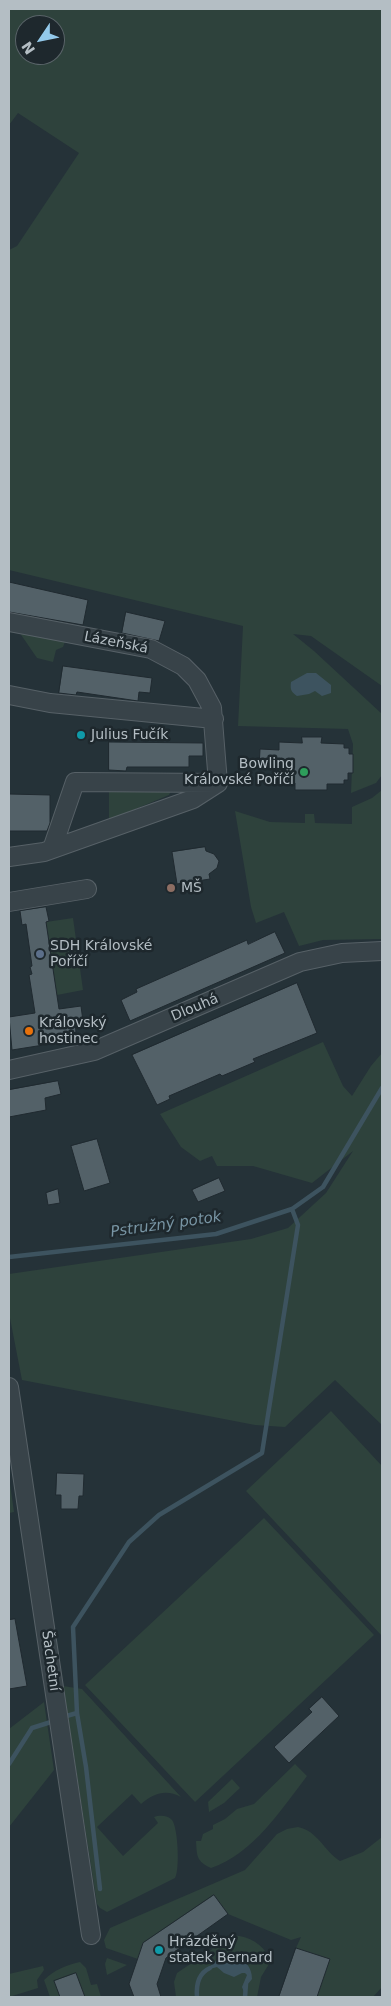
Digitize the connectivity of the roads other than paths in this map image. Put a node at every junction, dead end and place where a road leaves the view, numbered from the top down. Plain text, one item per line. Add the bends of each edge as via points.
1 (9, 622) edge
2 (9, 695) edge
3 (214, 719) junction
4 (218, 783) junction
5 (52, 849) junction
6 (9, 858) edge
7 (87, 889) dead end
8 (9, 902) edge
9 (382, 951) edge
10 (9, 1070) edge
11 (9, 1387) edge
12 (91, 1935) dead end

1 - 3 street, Lázeňská via 151,649 166,656 197,680 212,708
2 - 3 street
3 - 4 street, Lázeňská
4 - 5 street via 193,799
4 - 5 street via 75,782
5 - 6 street
7 - 8 street
9 - 10 street, Dlouhá via 342,953 300,962 94,1051
11 - 12 street, Šachetní

